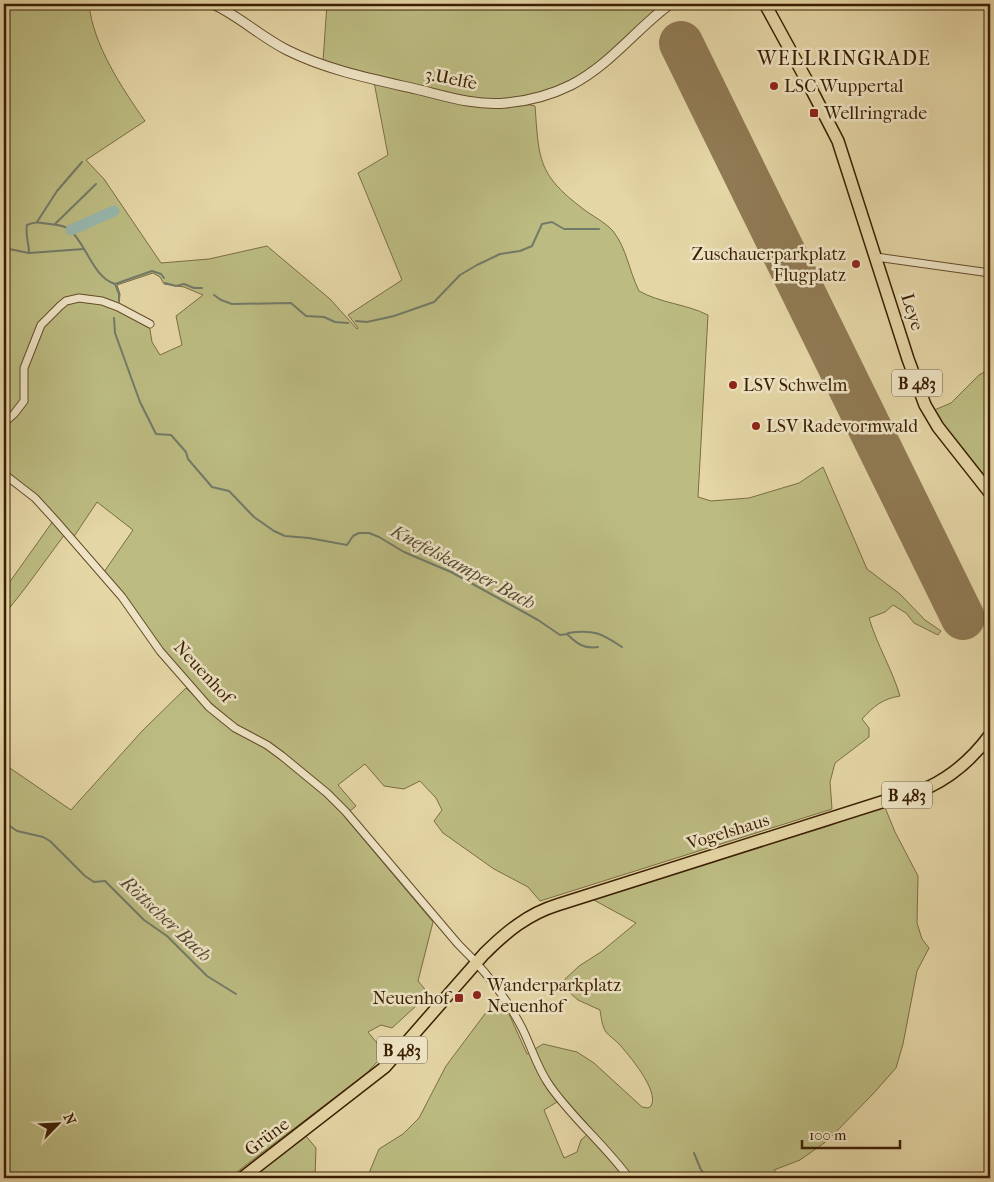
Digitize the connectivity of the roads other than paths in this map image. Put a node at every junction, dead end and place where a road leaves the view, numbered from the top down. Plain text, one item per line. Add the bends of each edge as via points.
1 (213, 4) edge
2 (670, 4) edge
3 (765, 4) edge
4 (876, 257) junction
5 (990, 273) edge
6 (150, 324) dead end
7 (4, 423) edge
8 (4, 474) edge
9 (990, 493) edge
10 (990, 735) edge
11 (476, 963) junction
12 (242, 1178) edge
13 (629, 1178) edge

1 - 2 street, 3.Uelfe via 284,48 322,66 461,100 499,103 540,97 588,75 610,60
3 - 4 main road, Leye / B 483 via 831,126
4 - 5 street
4 - 9 main road, Leye / B 483 via 908,359 930,415
6 - 7 street via 102,301 79,298 66,301 41,325 24,368 24,400
8 - 11 street, Neuenhof via 44,508 115,588 199,698 235,728 282,756 336,801
10 - 11 main road, Vogelshaus / B 483 via 976,754 957,771 929,787 545,908 508,930
11 - 12 main road, Grüne / B 483 via 385,1067
11 - 13 street, Neuenhof via 517,1019 550,1086

